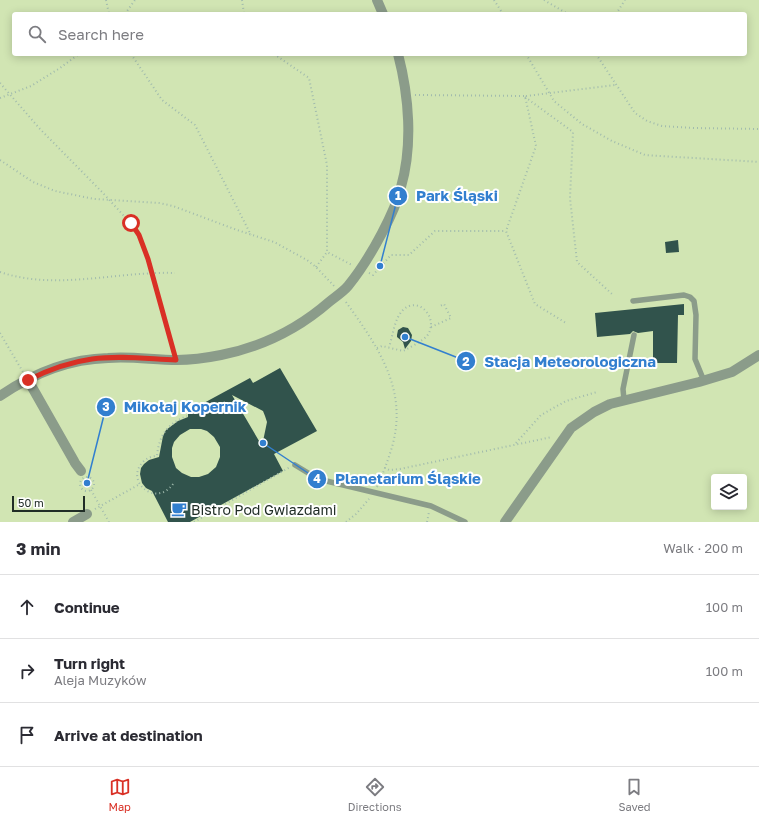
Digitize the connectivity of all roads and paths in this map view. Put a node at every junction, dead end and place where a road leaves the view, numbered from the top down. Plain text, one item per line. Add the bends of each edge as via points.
1 (106, 0) edge
2 (135, 0) edge
3 (242, 0) edge
4 (376, 0) edge
5 (494, 0) edge
6 (544, 0) edge
7 (625, 0) edge
8 (109, 12) edge
9 (126, 12) edge
10 (244, 12) edge
11 (382, 12) edge
12 (502, 12) edge
13 (565, 12) edge
14 (617, 12) edge
15 (76, 56) edge
16 (132, 56) edge
17 (277, 56) edge
18 (398, 56) edge
19 (527, 56) edge
20 (597, 56) edge
21 (0, 83) edge
22 (615, 85) junction
23 (10, 93) junction
24 (550, 94) junction
25 (406, 95) junction
26 (525, 96) junction
27 (0, 98) edge
28 (759, 129) edge
29 (0, 160) edge
30 (759, 162) edge
31 (111, 201) junction
32 (506, 231) junction
33 (251, 235) junction
34 (327, 252) junction
35 (316, 267) junction
36 (360, 270) junction
37 (0, 272) edge
38 (151, 272) junction
39 (175, 273) dead end
40 (340, 293) junction
41 (612, 294) dead end
42 (633, 301) dead end
43 (440, 306) dead end
44 (566, 323) dead end
45 (430, 327) junction
46 (0, 333) edge
47 (634, 335) dead end
48 (389, 347) junction
49 (377, 348) junction
50 (759, 355) edge
51 (176, 360) junction
52 (28, 380) junction
53 (704, 381) junction
54 (597, 392) dead end
55 (0, 396) edge
56 (624, 400) junction
57 (187, 416) dead end
58 (563, 439) junction
59 (516, 444) junction
60 (77, 465) dead end
61 (295, 465) joint
62 (385, 468) junction
63 (140, 484) junction
64 (174, 484) dead end
65 (91, 490) junction
66 (373, 492) junction
67 (100, 506) junction
68 (87, 514) joint
69 (73, 522) edge
70 (109, 522) edge
71 (194, 522) edge
72 (346, 522) edge
73 (465, 522) edge
74 (505, 522) edge

1 - 8 path
2 - 9 path
3 - 10 path
4 - 11 street
5 - 12 path
6 - 13 path
7 - 14 path
15 - 23 path via 31,86
16 - 33 path via 162,100 195,125
17 - 34 path via 309,78 327,165
18 - 25 street
19 - 24 path
20 - 22 path
21 - 23 path
22 - 24 path
22 - 28 path via 635,113 647,121 662,126
23 - 27 path
23 - 31 path via 40,129
24 - 26 path
24 - 30 path via 554,101 582,124 645,156
25 - 26 path
25 - 36 street via 408,138 402,187 391,216
26 - 32 path via 536,146
26 - 41 path via 573,132 570,198 578,262
29 - 31 path via 41,186 84,198
31 - 33 path via 173,206
31 - 38 path via 135,228
32 - 36 path via 435,231 409,255 391,255 373,275
32 - 44 path via 535,304
33 - 35 path via 283,246
34 - 35 path
34 - 36 path
35 - 40 path
36 - 40 street
37 - 38 path via 21,278 57,280
38 - 39 path
38 - 51 path
40 - 49 path
40 - 51 street via 306,320 278,337 221,355
42 - 53 lane via 684,295 694,301 695,359
43 - 45 path via 444,304 451,318
45 - 48 path via 426,336 404,351
45 - 48 path via 432,320 424,308 406,308 398,317
46 - 52 path
47 - 56 lane via 623,389
48 - 49 path
49 - 62 path via 391,378 396,404 395,438
50 - 53 street via 732,372
51 - 52 street via 93,359 56,368
52 - 55 street
52 - 60 street
53 - 56 street
54 - 59 path via 566,401 541,415
56 - 58 street via 594,412 571,428
57 - 63 path via 166,430 159,443 158,456 148,458 142,463 138,473
58 - 59 path via 556,436
58 - 74 street
59 - 62 path via 400,469
61 - 66 lane via 318,479
61 - 71 path
62 - 66 path
63 - 64 path via 146,490 158,494
63 - 67 path
65 - 65 path via 94,485 91,479 81,481 83,490
65 - 67 path
66 - 72 path via 356,514
66 - 73 lane via 431,506
67 - 68 path
67 - 70 path
68 - 69 street

